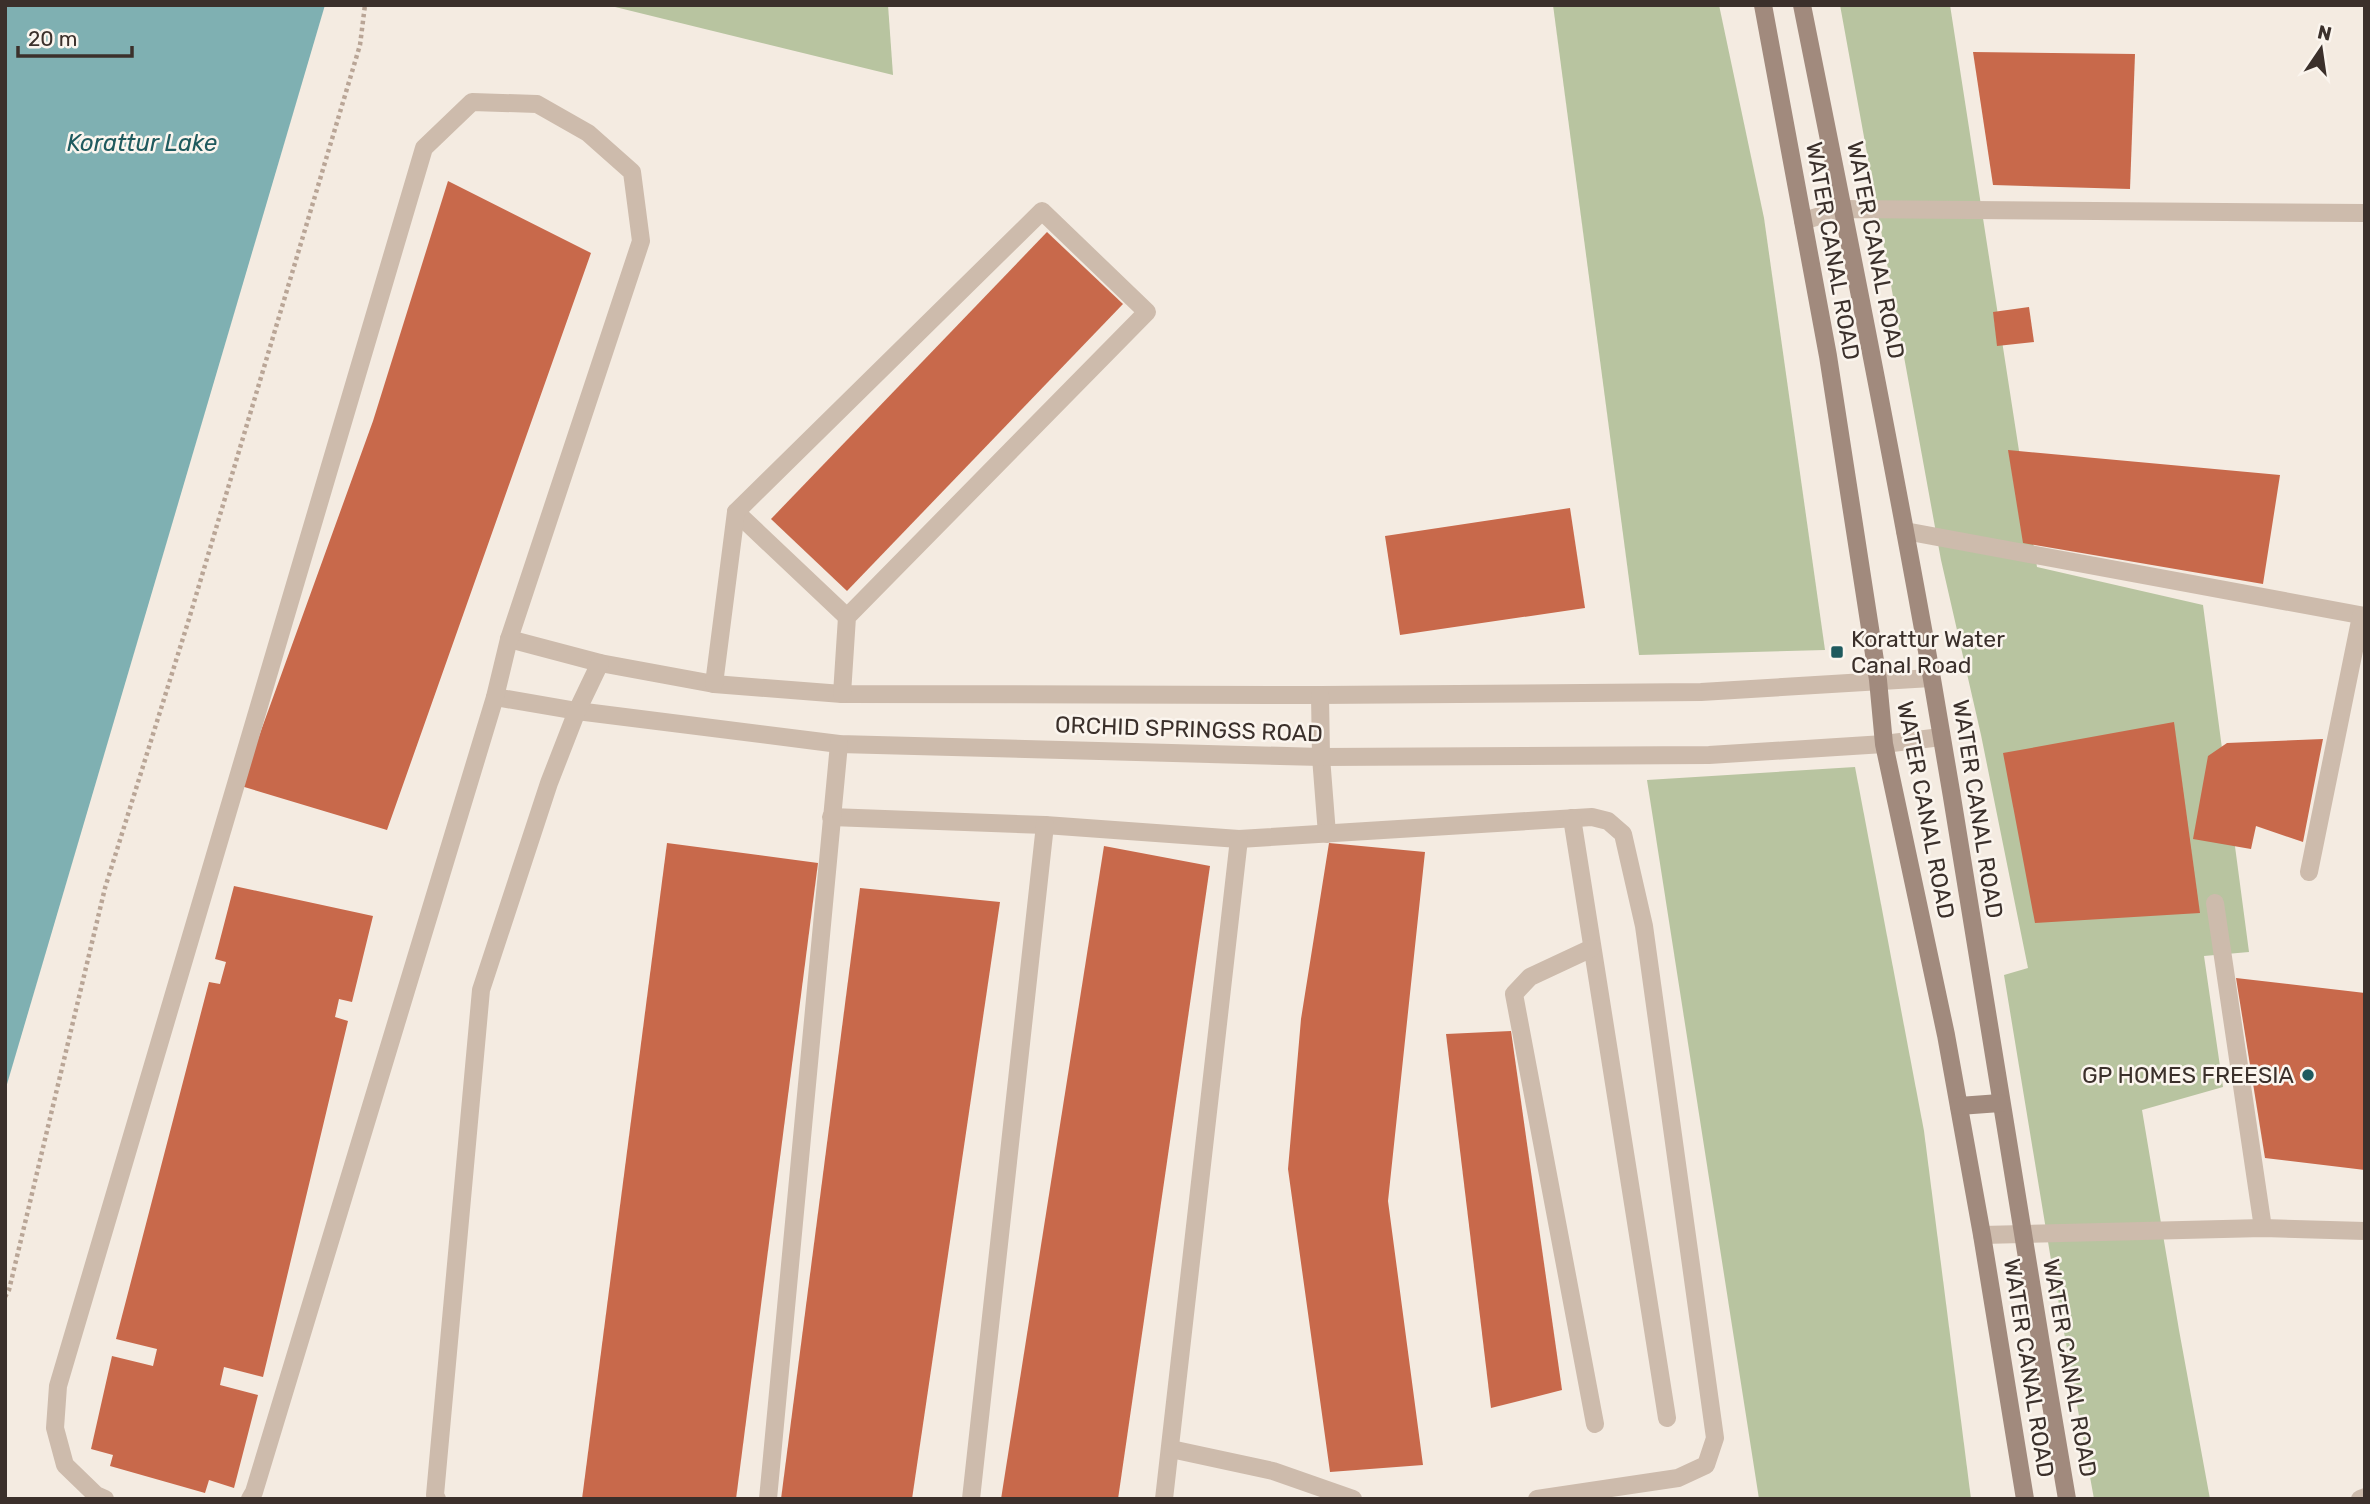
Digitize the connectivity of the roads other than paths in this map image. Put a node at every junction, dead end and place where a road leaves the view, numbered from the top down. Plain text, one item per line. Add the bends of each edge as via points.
1 (1763, 5) edge
2 (1802, 5) edge
3 (1843, 209) junction
4 (2365, 213) edge
5 (1803, 221) junction
6 (736, 512) junction
7 (1905, 531) junction
8 (2363, 616) edge
9 (846, 617) junction
10 (509, 639) junction
11 (600, 663) junction
12 (1931, 678) junction
13 (1878, 680) junction
14 (714, 684) junction
15 (842, 694) junction
16 (1321, 695) junction
17 (495, 697) junction
18 (577, 711) junction
19 (1941, 737) junction
20 (839, 744) junction
21 (1884, 744) junction
22 (1321, 757) junction
23 (831, 817) junction
24 (1572, 818) junction
25 (1045, 825) junction
26 (1327, 834) junction
27 (1239, 839) junction
28 (2309, 872) dead end
29 (2215, 903) dead end
30 (1592, 948) junction
31 (2000, 1103) junction
32 (1959, 1106) junction
33 (2263, 1228) junction
34 (2365, 1231) edge
35 (2021, 1233) junction
36 (1982, 1235) junction
37 (1667, 1418) dead end
38 (1595, 1424) dead end
39 (1171, 1449) junction
40 (2365, 1497) edge
41 (105, 1499) edge
42 (250, 1499) edge
43 (437, 1499) edge
44 (768, 1499) edge
45 (971, 1499) edge
46 (1164, 1499) edge
47 (1353, 1499) edge
48 (1537, 1499) edge
49 (2025, 1499) edge
50 (2067, 1499) edge
51 (2360, 1499) edge

1 - 5 main road, WATER CANAL ROAD
2 - 3 main road, WATER CANAL ROAD
3 - 4 street
3 - 5 street
3 - 7 main road, WATER CANAL ROAD
5 - 13 main road, WATER CANAL ROAD
6 - 9 street
6 - 9 street via 1042,211 1147,312
6 - 14 street
7 - 8 street
7 - 12 main road, WATER CANAL ROAD
8 - 28 street
9 - 15 street
10 - 11 street, ORCHID SPRINGSS ROAD
10 - 17 street
10 - 41 street via 641,241 632,172 589,133 537,104 472,102 424,148 58,1386 55,1428 65,1465
11 - 14 street, ORCHID SPRINGSS ROAD
11 - 18 street
12 - 13 street, ORCHID SPRINGSS ROAD
12 - 19 main road, WATER CANAL ROAD
13 - 16 street, ORCHID SPRINGSS ROAD via 1700,692
13 - 21 main road, WATER CANAL ROAD
14 - 15 street, ORCHID SPRINGSS ROAD
15 - 16 street, ORCHID SPRINGSS ROAD
16 - 22 street
17 - 18 street, ORCHID SPRINGSS ROAD
17 - 42 street
18 - 20 street, ORCHID SPRINGSS ROAD
18 - 43 street via 481,990
19 - 21 street, ORCHID SPRINGSS ROAD
19 - 31 main road, WATER CANAL ROAD
20 - 22 street, ORCHID SPRINGSS ROAD
20 - 23 street
21 - 22 street, ORCHID SPRINGSS ROAD via 1709,755
21 - 32 main road, WATER CANAL ROAD
22 - 26 street
23 - 25 street
23 - 44 street
24 - 26 street
24 - 30 street
24 - 48 street via 1608,821 1623,834 1644,926 1715,1438 1706,1465 1678,1478
25 - 27 street
25 - 45 street
26 - 27 street
27 - 39 street
29 - 33 street
30 - 37 street
30 - 38 street via 1530,977 1514,994
31 - 32 main road
31 - 35 main road, WATER CANAL ROAD
32 - 36 main road, WATER CANAL ROAD
33 - 34 street
33 - 35 street
35 - 36 street
35 - 50 main road, WATER CANAL ROAD
36 - 49 main road, WATER CANAL ROAD
39 - 46 street
39 - 47 street via 1273,1471
40 - 51 street

